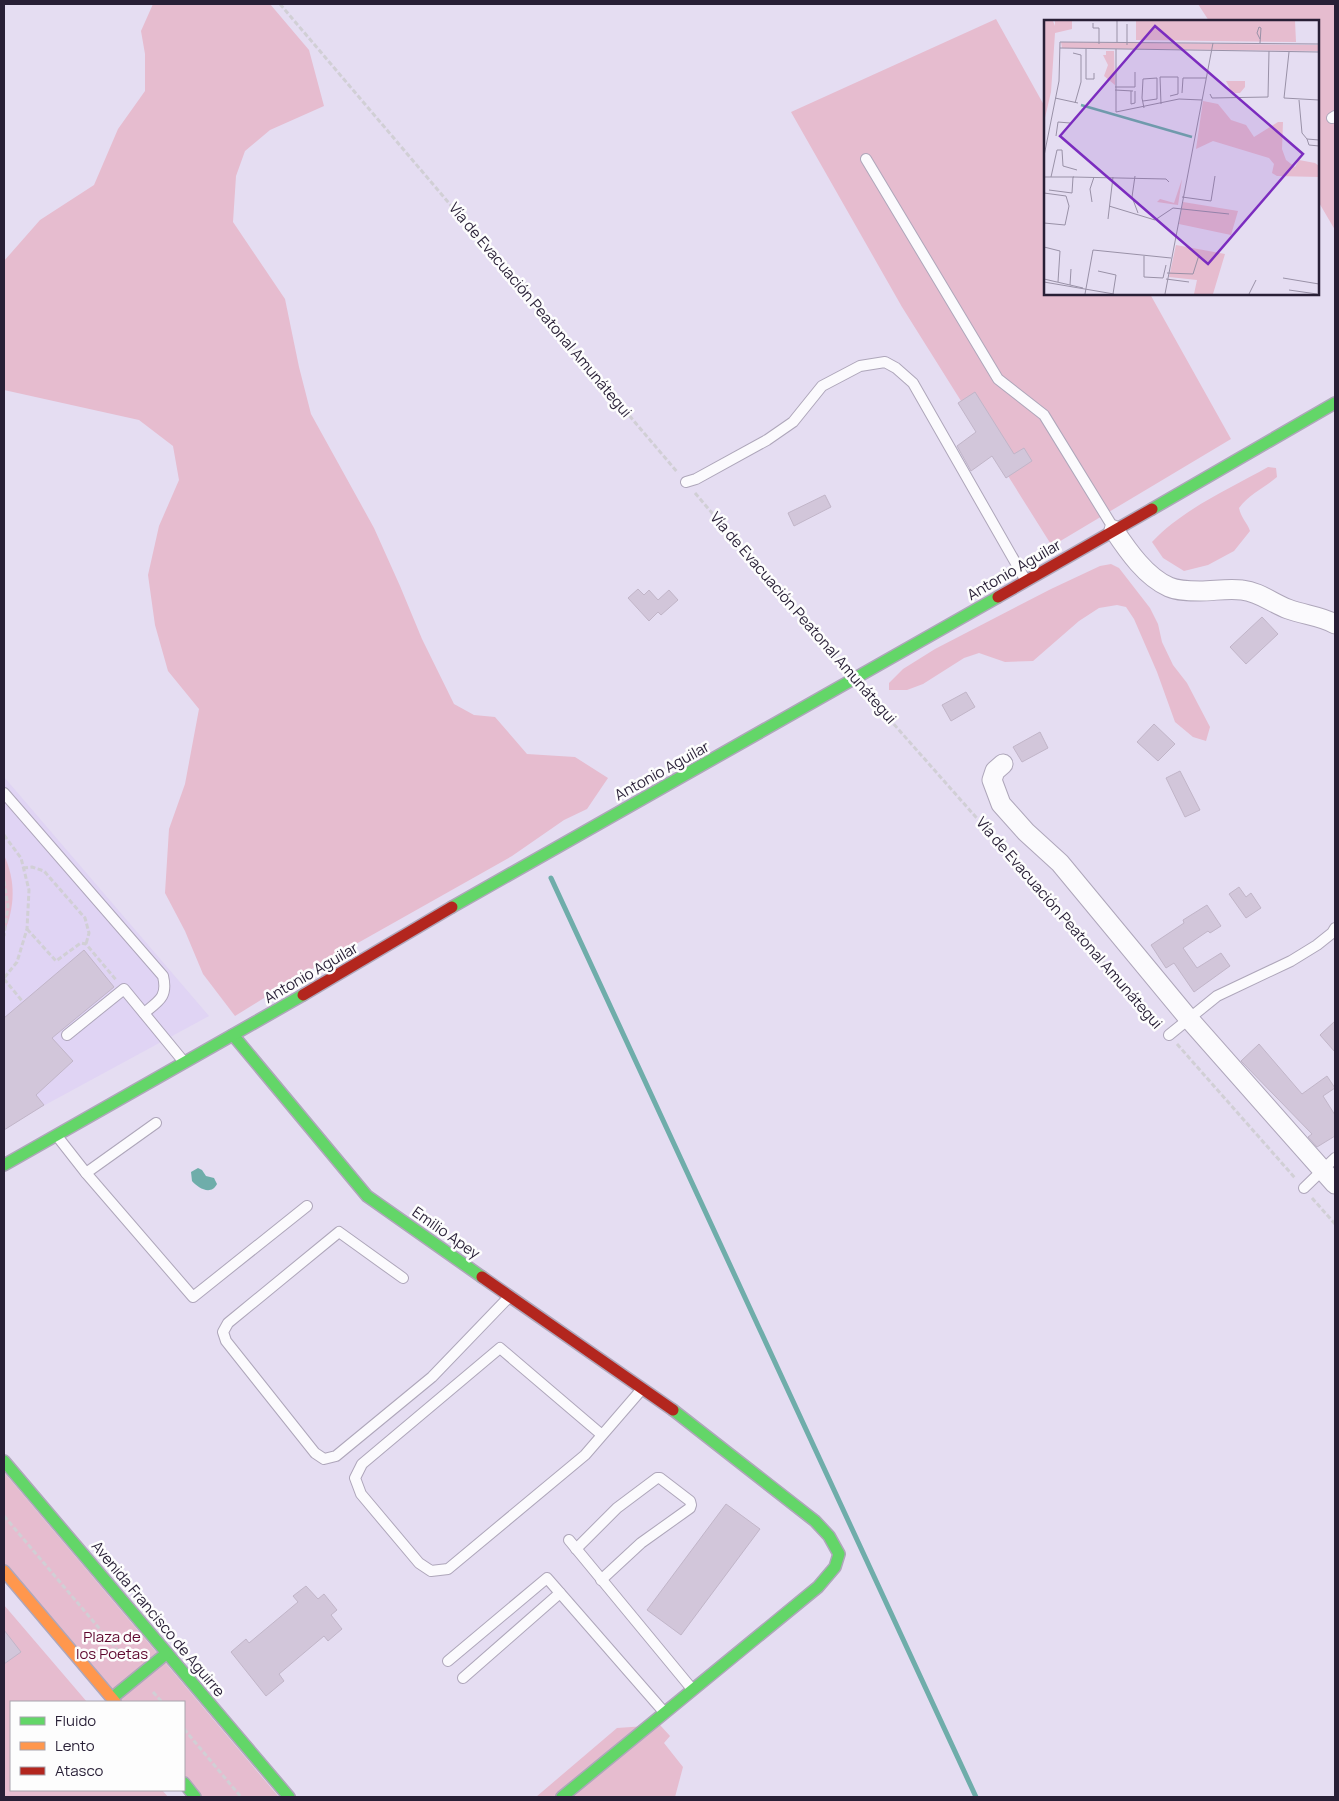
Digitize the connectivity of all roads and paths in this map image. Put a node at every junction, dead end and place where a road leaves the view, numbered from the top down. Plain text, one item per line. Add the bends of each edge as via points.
1 (280, 4) edge
2 (866, 160) dead end
3 (1335, 403) edge
4 (686, 482) junction
5 (1114, 530) junction
6 (1026, 581) junction
7 (1335, 624) edge
8 (854, 680) junction
9 (1003, 764) dead end
10 (4, 793) edge
11 (4, 835) edge
12 (23, 868) junction
13 (4, 881) edge
14 (1335, 928) edge
15 (27, 929) junction
16 (4, 936) edge
17 (86, 944) junction
18 (4, 978) edge
19 (124, 989) junction
20 (23, 1002) dead end
21 (144, 1013) junction
22 (1189, 1019) junction
23 (67, 1035) dead end
24 (233, 1035) junction
25 (1168, 1035) junction
26 (184, 1063) junction
27 (156, 1123) dead end
28 (56, 1135) junction
29 (4, 1165) edge
30 (1331, 1170) edge
31 (86, 1173) junction
32 (1304, 1188) junction
33 (307, 1206) dead end
34 (1335, 1224) edge
35 (404, 1278) dead end
36 (510, 1296) junction
37 (642, 1389) junction
38 (602, 1435) junction
39 (4, 1461) edge
40 (4, 1516) edge
41 (569, 1540) dead end
42 (576, 1549) junction
43 (4, 1571) edge
44 (601, 1580) junction
45 (560, 1593) junction
46 (167, 1653) junction
47 (448, 1661) dead end
48 (139, 1675) junction
49 (463, 1678) dead end
50 (692, 1690) junction
51 (114, 1700) edge
52 (161, 1701) edge
53 (665, 1713) junction
54 (185, 1730) edge
55 (185, 1784) edge
56 (196, 1797) edge
57 (241, 1797) edge
58 (289, 1797) edge
59 (562, 1797) edge

1 - 4 path, Vía de Evacuación Peatonal Amunátegui
2 - 5 lane via 998,379 1044,415
3 - 5 street, Antonio Aguilar
4 - 6 lane via 767,440 793,422 822,386 860,366 885,362 913,383
4 - 8 path, Vía de Evacuación Peatonal Amunátegui
5 - 6 street, Antonio Aguilar
5 - 7 street via 1156,580 1171,588 1243,590
6 - 8 street, Antonio Aguilar
8 - 24 street, Antonio Aguilar via 527,864
8 - 25 path, Vía de Evacuación Peatonal Amunátegui
9 - 22 street via 995,771 992,780 1001,804 1060,863
10 - 21 lane via 162,976 164,994
11 - 12 path via 21,858
12 - 15 path via 29,890
12 - 17 path via 44,871 84,918 89,933
13 - 16 path via 8,906
14 - 22 lane via 1317,945 1217,996
15 - 17 path via 56,961 81,943
15 - 18 path via 16,962
17 - 19 path
18 - 20 path
19 - 21 lane
19 - 23 lane
21 - 26 lane
22 - 25 lane
22 - 30 street
24 - 26 street, Antonio Aguilar
24 - 36 street, Emilio Apey via 367,1196
25 - 32 path, Vía de Evacuación Peatonal Amunátegui
26 - 28 street, Antonio Aguilar
27 - 31 lane
28 - 29 street, Antonio Aguilar
28 - 31 lane
30 - 32 lane
31 - 33 lane via 194,1297
32 - 34 path, Vía de Evacuación Peatonal Amunátegui
35 - 36 lane via 339,1232 228,1323 223,1332 226,1342 309,1446 324,1459 336,1456 432,1377
36 - 37 street, Emilio Apey
37 - 38 lane
37 - 50 street, Emilio Apey via 815,1521 839,1554 835,1567 818,1587
38 - 38 lane via 585,1455 448,1569 431,1571 419,1563 361,1494 355,1478 362,1464 500,1348
39 - 46 street, Avenida Francisco de Aguirre
40 - 48 path
41 - 42 lane
42 - 44 lane
42 - 44 lane via 617,1508 657,1478 690,1501 690,1508 641,1543
43 - 51 street
44 - 50 lane
45 - 47 lane via 546,1578
45 - 49 lane
45 - 53 lane
46 - 48 street
46 - 58 street, Avenida Francisco de Aguirre
48 - 51 street
48 - 52 path
50 - 53 street
53 - 59 street
54 - 57 path
55 - 56 street

